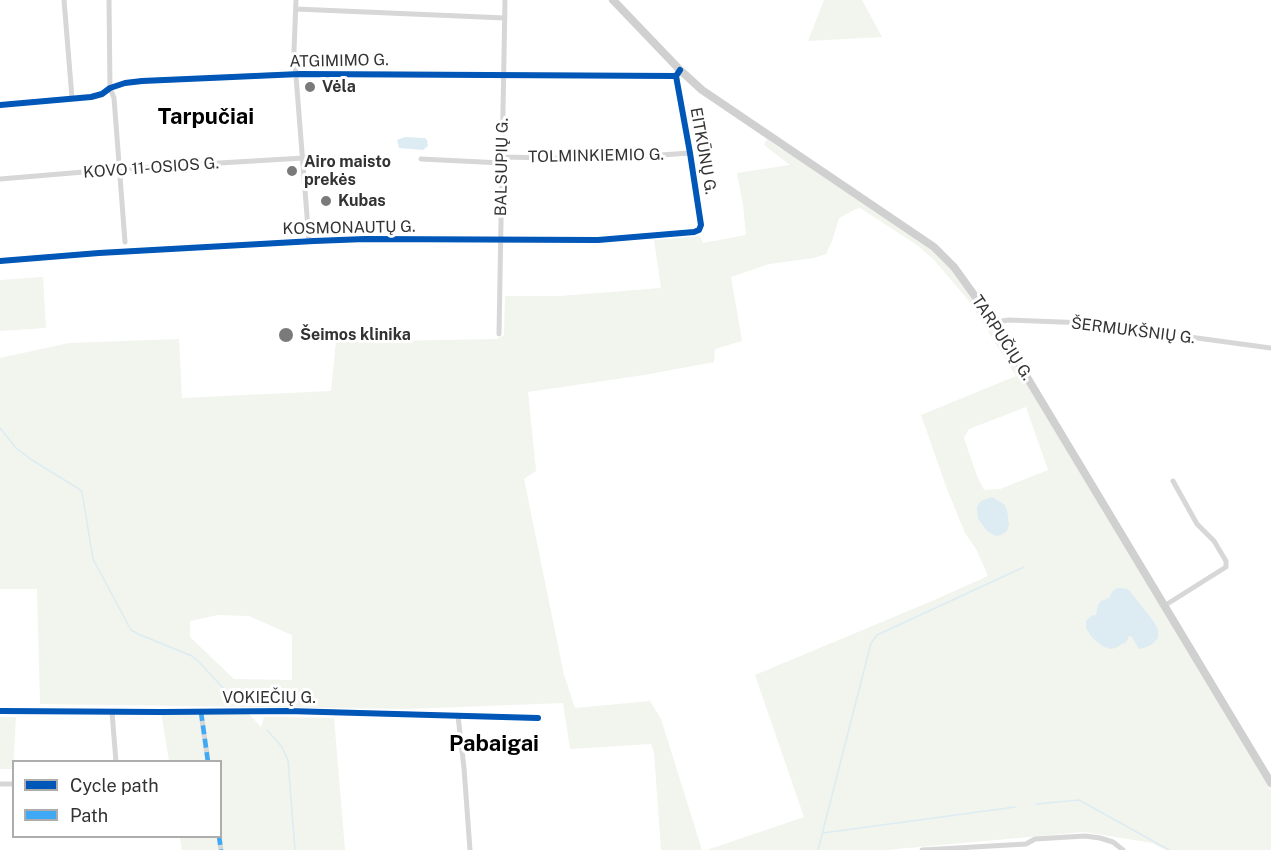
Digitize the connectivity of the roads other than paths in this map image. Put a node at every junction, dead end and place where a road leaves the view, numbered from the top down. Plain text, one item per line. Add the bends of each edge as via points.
1 (64, 0) edge
2 (109, 0) edge
3 (296, 0) edge
4 (505, 0) edge
5 (613, 0) edge
6 (296, 9) junction
7 (505, 18) junction
8 (678, 73) junction
9 (296, 74) junction
10 (504, 75) junction
11 (110, 88) junction
12 (72, 98) junction
13 (0, 105) edge
14 (690, 153) junction
15 (303, 158) junction
16 (421, 159) dead end
17 (502, 160) junction
18 (120, 169) junction
19 (0, 179) edge
20 (699, 230) joint
21 (501, 240) junction
22 (309, 241) junction
23 (125, 242) dead end
24 (0, 261) edge
25 (995, 324) junction
26 (499, 334) dead end
27 (1271, 348) edge
28 (1173, 481) dead end
29 (1164, 606) junction
30 (0, 711) edge
31 (112, 712) junction
32 (201, 712) junction
33 (458, 716) junction
34 (538, 718) dead end
35 (116, 760) edge
36 (208, 760) edge
37 (1271, 783) edge
38 (1026, 847) edge
39 (470, 850) edge
40 (922, 850) edge
41 (1123, 850) edge

1 - 12 street
2 - 11 street
3 - 6 street
4 - 7 street, BALSUPIŲ G.
5 - 8 main road, TARPUČIŲ G.
6 - 7 street
6 - 9 street
7 - 10 street, BALSUPIŲ G.
8 - 10 street, ATGIMIMO G.
8 - 14 street, EITKŪNŲ G.
8 - 25 main road, TARPUČIŲ G. via 934,247 954,267
9 - 10 street, ATGIMIMO G.
9 - 11 street, ATGIMIMO G. via 142,81
9 - 15 street
10 - 17 street, BALSUPIŲ G.
11 - 12 street, ATGIMIMO G. via 91,97
11 - 18 street
12 - 13 street, ATGIMIMO G.
14 - 17 street, TOLMINKIEMIO G.
14 - 20 street, EITKŪNŲ G.
15 - 18 street, KOVO 11-OSIOS G.
15 - 22 street
16 - 17 street, TOLMINKIEMIO G.
17 - 21 street, BALSUPIŲ G.
18 - 19 street, KOVO 11-OSIOS G.
18 - 23 street
20 - 21 street, KOSMONAUTŲ G. via 598,240
21 - 22 street, KOSMONAUTŲ G.
21 - 26 street, BALSUPIŲ G.
22 - 24 street, KOSMONAUTŲ G.
25 - 27 street, ŠERMUKŠNIŲ G. via 1009,320 1086,323
25 - 29 main road, TARPUČIŲ G.
28 - 29 street via 1197,524 1214,541 1226,567
29 - 37 main road, TARPUČIŲ G.
30 - 31 street, VOKIEČIŲ G.
31 - 32 street, VOKIEČIŲ G.
31 - 35 street
32 - 33 street, VOKIEČIŲ G.
32 - 36 street
33 - 34 street, VOKIEČIŲ G.
33 - 39 street
38 - 40 street
38 - 41 street via 1035,839 1085,836 1113,842

